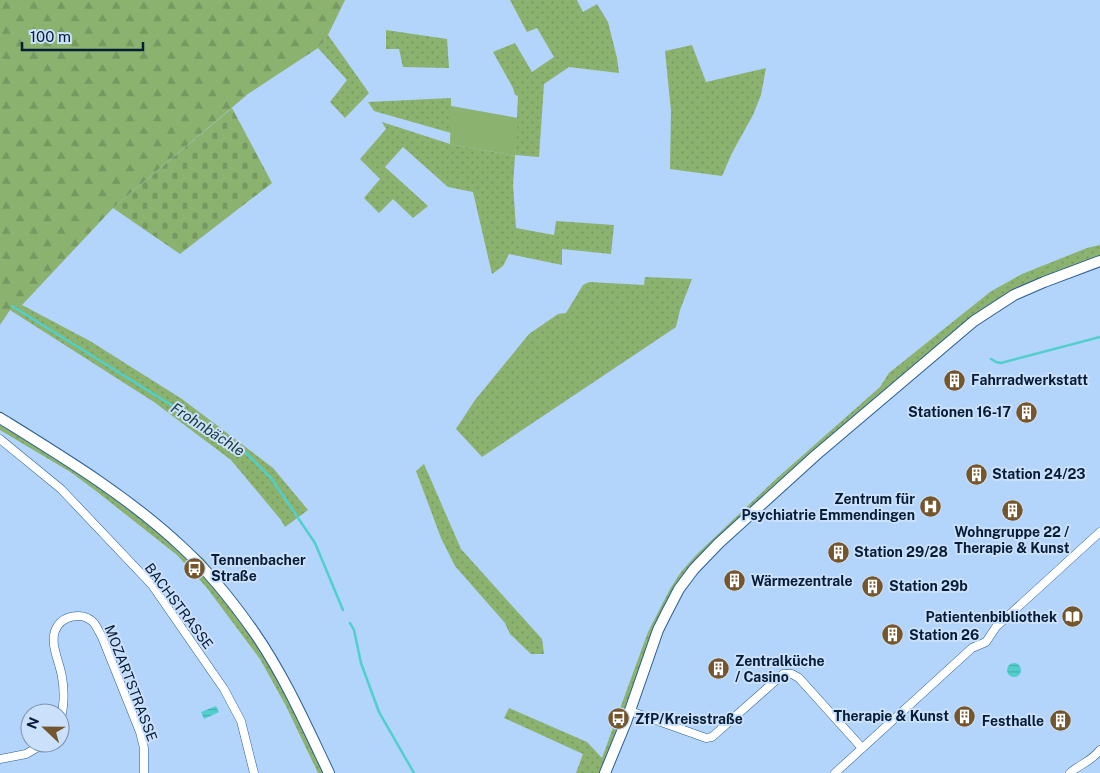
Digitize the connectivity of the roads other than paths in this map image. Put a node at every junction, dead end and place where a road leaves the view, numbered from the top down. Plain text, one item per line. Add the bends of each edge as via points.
1 (1100, 261) edge
2 (0, 418) edge
3 (0, 439) edge
4 (1100, 532) edge
5 (64, 703) edge
6 (630, 711) junction
7 (862, 748) junction
8 (1100, 750) edge
9 (28, 753) edge
10 (0, 759) edge
11 (1079, 766) junction
12 (144, 773) edge
13 (254, 773) edge
14 (329, 773) edge
15 (605, 773) edge
16 (835, 773) edge
17 (1070, 773) edge
18 (1085, 773) edge

1 - 6 street via 1014,296 979,317 816,455 719,543 694,569 672,601 658,630
2 - 14 street via 63,457 139,511 199,564 259,640
3 - 13 street, BACHSTRASSE via 61,489 152,586 224,689 241,721
4 - 7 street via 996,627 986,642 972,648
5 - 12 street, MOZARTSTRASSE via 55,631 73,616 86,617 95,624 102,637 140,732
6 - 7 street via 706,738 712,737 787,673 799,678
6 - 15 street
7 - 16 street
8 - 11 street via 1086,764
9 - 10 street
11 - 17 street
11 - 18 street

